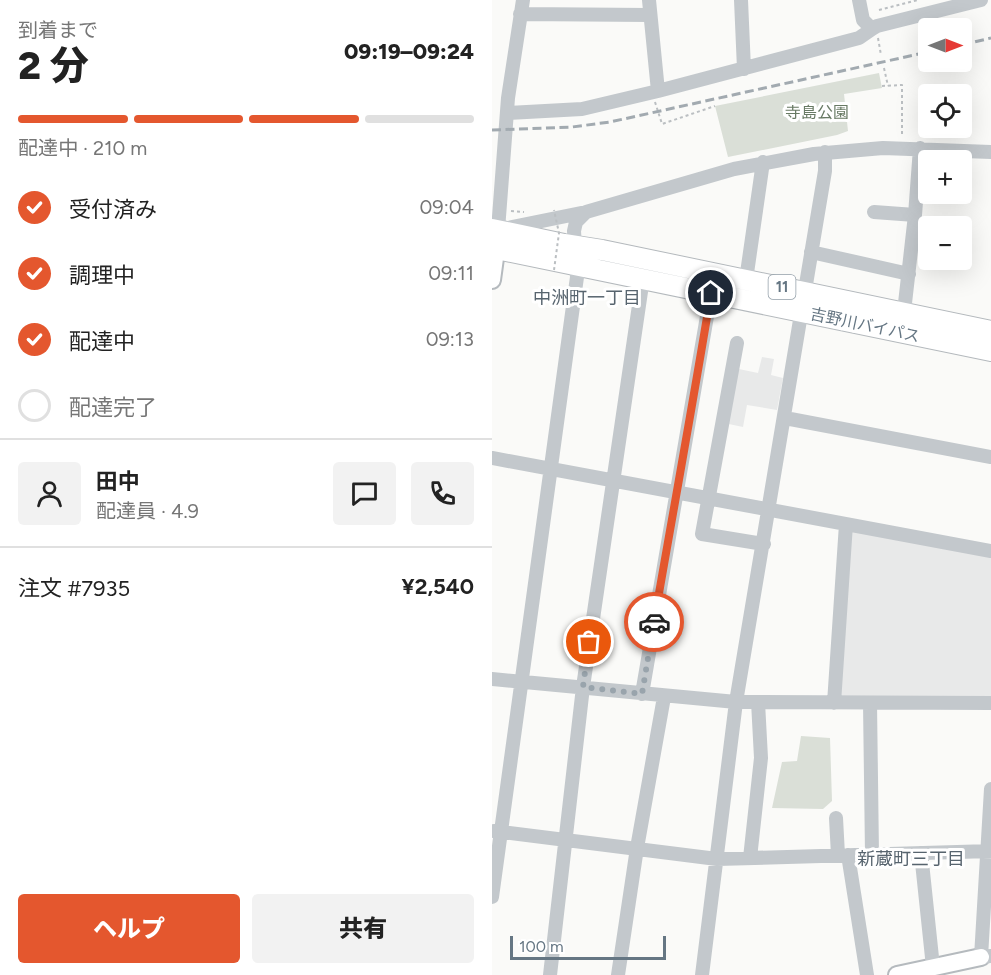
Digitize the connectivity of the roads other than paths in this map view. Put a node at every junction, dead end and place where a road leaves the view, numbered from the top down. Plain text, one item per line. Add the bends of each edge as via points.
1 (649, 0) edge
2 (741, 0) edge
3 (860, 0) edge
4 (981, 0) edge
5 (522, 7) edge
6 (649, 15) junction
7 (875, 35) junction
8 (744, 69) junction
9 (658, 91) junction
10 (508, 113) junction
11 (920, 148) junction
12 (825, 152) junction
13 (991, 152) edge
14 (763, 162) junction
15 (586, 212) junction
16 (874, 212) dead end
17 (915, 214) junction
18 (495, 239) edge
19 (811, 252) junction
20 (575, 255) junction
21 (909, 274) junction
22 (643, 278) junction
23 (492, 280) edge
24 (747, 280) junction
25 (711, 293) junction
26 (802, 302) junction
27 (904, 312) junction
28 (991, 331) edge
29 (737, 343) dead end
30 (991, 351) edge
31 (784, 418) junction
32 (991, 457) edge
33 (492, 458) edge
34 (551, 469) junction
35 (613, 481) junction
36 (675, 494) junction
37 (708, 500) junction
38 (769, 510) junction
39 (846, 524) junction
40 (764, 544) junction
41 (991, 551) edge
42 (492, 679) edge
43 (521, 682) junction
44 (583, 687) junction
45 (642, 694) junction
46 (664, 697) junction
47 (736, 702) junction
48 (758, 702) junction
49 (870, 703) junction
50 (991, 703) edge
51 (834, 704) junction
52 (991, 789) edge
53 (991, 809) edge
54 (836, 818) dead end
55 (496, 832) edge
56 (567, 839) junction
57 (637, 848) junction
58 (989, 851) edge
59 (921, 853) junction
60 (872, 854) junction
61 (843, 855) junction
62 (717, 858) junction
63 (750, 858) junction
64 (492, 897) edge
65 (986, 957) edge
66 (933, 967) junction
67 (550, 975) edge
68 (618, 975) edge
69 (702, 975) edge
70 (867, 975) edge
71 (897, 975) edge

1 - 6 street
2 - 8 street
3 - 7 street via 863,20
4 - 7 street via 877,26
5 - 6 street
5 - 10 street
6 - 9 street
7 - 8 street
8 - 9 street
9 - 10 street via 582,109
10 - 18 street
11 - 12 street
11 - 13 street
11 - 17 street
12 - 14 street
12 - 19 street
14 - 15 street
14 - 24 street
15 - 18 street
15 - 20 street via 576,222
16 - 17 street
17 - 21 street
18 - 20 highway, 吉野川バイパス / 11
18 - 23 main road
19 - 21 street
19 - 26 street
20 - 22 highway, 吉野川バイパス / 11
20 - 24 highway, 吉野川バイパス / 11
20 - 34 street via 577,277
21 - 27 street
22 - 25 highway, 吉野川バイパス / 11
22 - 35 street
24 - 26 highway, 吉野川バイパス / 11
25 - 26 highway, 吉野川バイパス / 11
25 - 36 street
26 - 27 highway, 吉野川バイパス / 11
26 - 30 highway, 吉野川バイパス / 11
26 - 31 street
27 - 28 highway, 吉野川バイパス / 11
29 - 37 street
31 - 32 street
31 - 38 street
33 - 34 street
34 - 35 street
34 - 43 street
35 - 36 street
35 - 44 street
36 - 37 street
36 - 45 street
37 - 38 street
37 - 40 street via 702,534
38 - 39 street
38 - 40 street
39 - 41 street
39 - 51 street
40 - 47 street
42 - 43 street
43 - 44 street
43 - 55 street
44 - 45 street
44 - 56 street
45 - 46 street
46 - 47 street
46 - 57 street
47 - 48 street
47 - 62 street
48 - 51 street
48 - 63 street via 760,758
49 - 50 street
49 - 51 street
49 - 60 street
52 - 53 street
53 - 58 street
54 - 61 street
55 - 56 street
55 - 64 street
56 - 57 street
56 - 67 street
57 - 62 street
57 - 68 street
58 - 59 street
58 - 65 street
59 - 60 street
59 - 66 street
60 - 61 street
61 - 63 street
61 - 70 street
62 - 63 street
62 - 69 street
65 - 66 main road
66 - 71 main road

